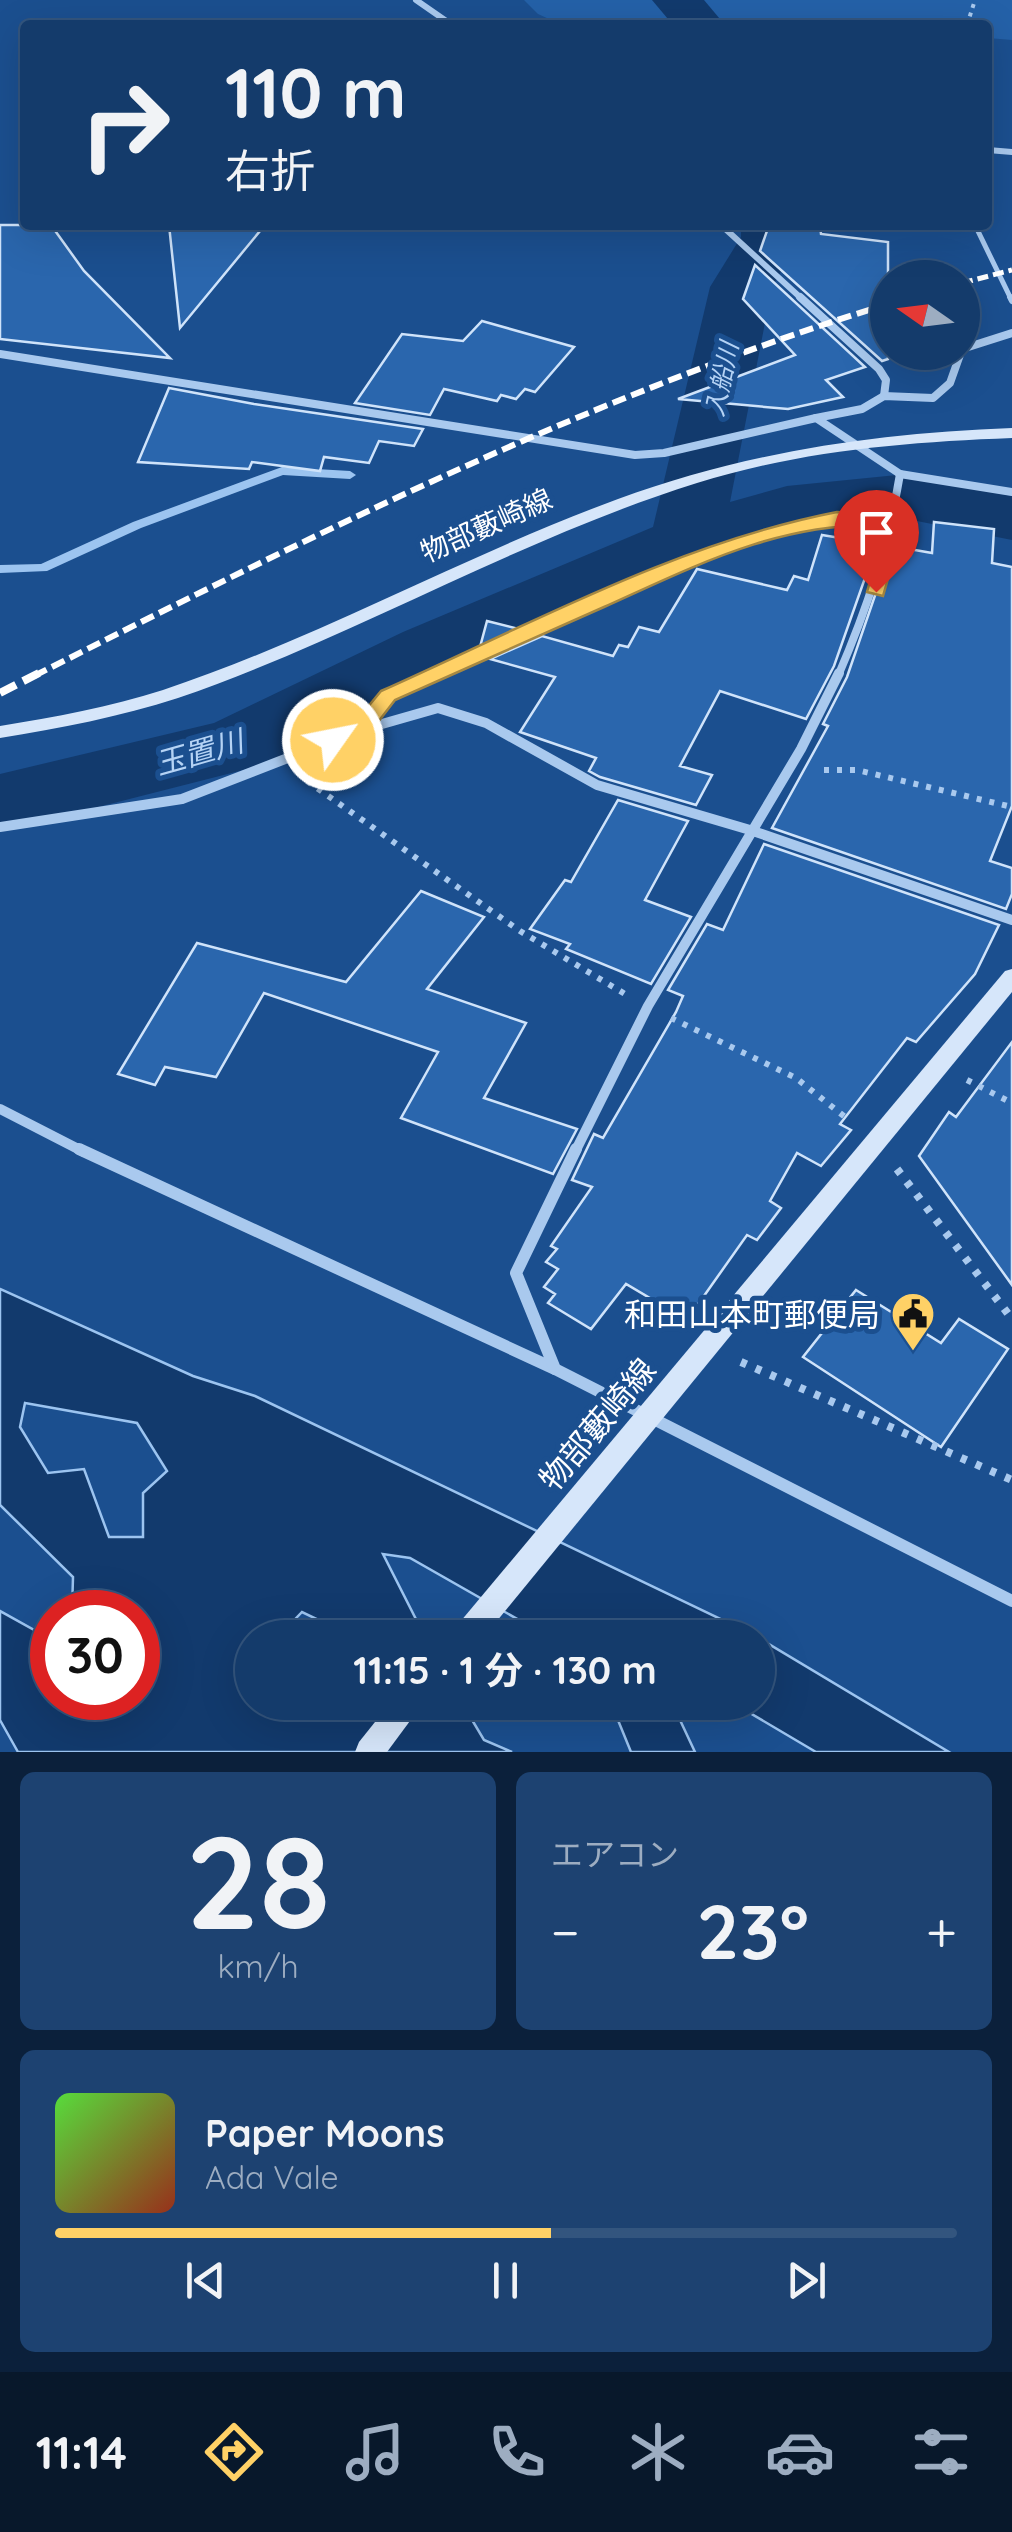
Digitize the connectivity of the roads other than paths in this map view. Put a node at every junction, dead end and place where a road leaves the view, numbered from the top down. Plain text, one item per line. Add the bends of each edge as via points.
1 (416, 0) edge
2 (445, 20) edge
3 (726, 230) edge
4 (977, 230) edge
5 (1012, 300) edge
6 (1012, 334) edge
7 (980, 345) edge
8 (0, 354) edge
9 (955, 370) edge
10 (884, 396) junction
11 (816, 418) junction
12 (1012, 433) edge
13 (852, 443) junction
14 (900, 474) junction
15 (1012, 492) edge
16 (896, 520) junction
17 (360, 730) junction
18 (0, 732) edge
19 (0, 827) edge
20 (750, 830) junction
21 (1012, 920) edge
22 (1012, 977) edge
23 (0, 1109) edge
24 (555, 1369) junction
25 (649, 1418) junction
26 (1012, 1601) edge
27 (479, 1620) edge
28 (395, 1720) edge
29 (369, 1752) edge

1 - 2 street
3 - 10 street via 879,369
4 - 5 lane
6 - 7 street
8 - 11 street via 635,455
9 - 10 street via 932,398
10 - 11 street via 862,409
11 - 13 street
12 - 13 main road, 物部藪崎線
13 - 14 street
13 - 18 main road, 物部藪崎線 via 693,478 624,502 169,694
14 - 15 street
14 - 16 street
16 - 17 street via 837,517 710,552 388,696
16 - 20 street via 876,592 788,770
17 - 19 street via 182,799
17 - 20 street via 438,708 486,723 597,786
20 - 21 street
20 - 24 street via 648,1007 516,1273
22 - 25 main road, 物部藪崎線
23 - 24 street
24 - 25 street
25 - 26 street
25 - 27 main road, 物部藪崎線
28 - 29 main road

